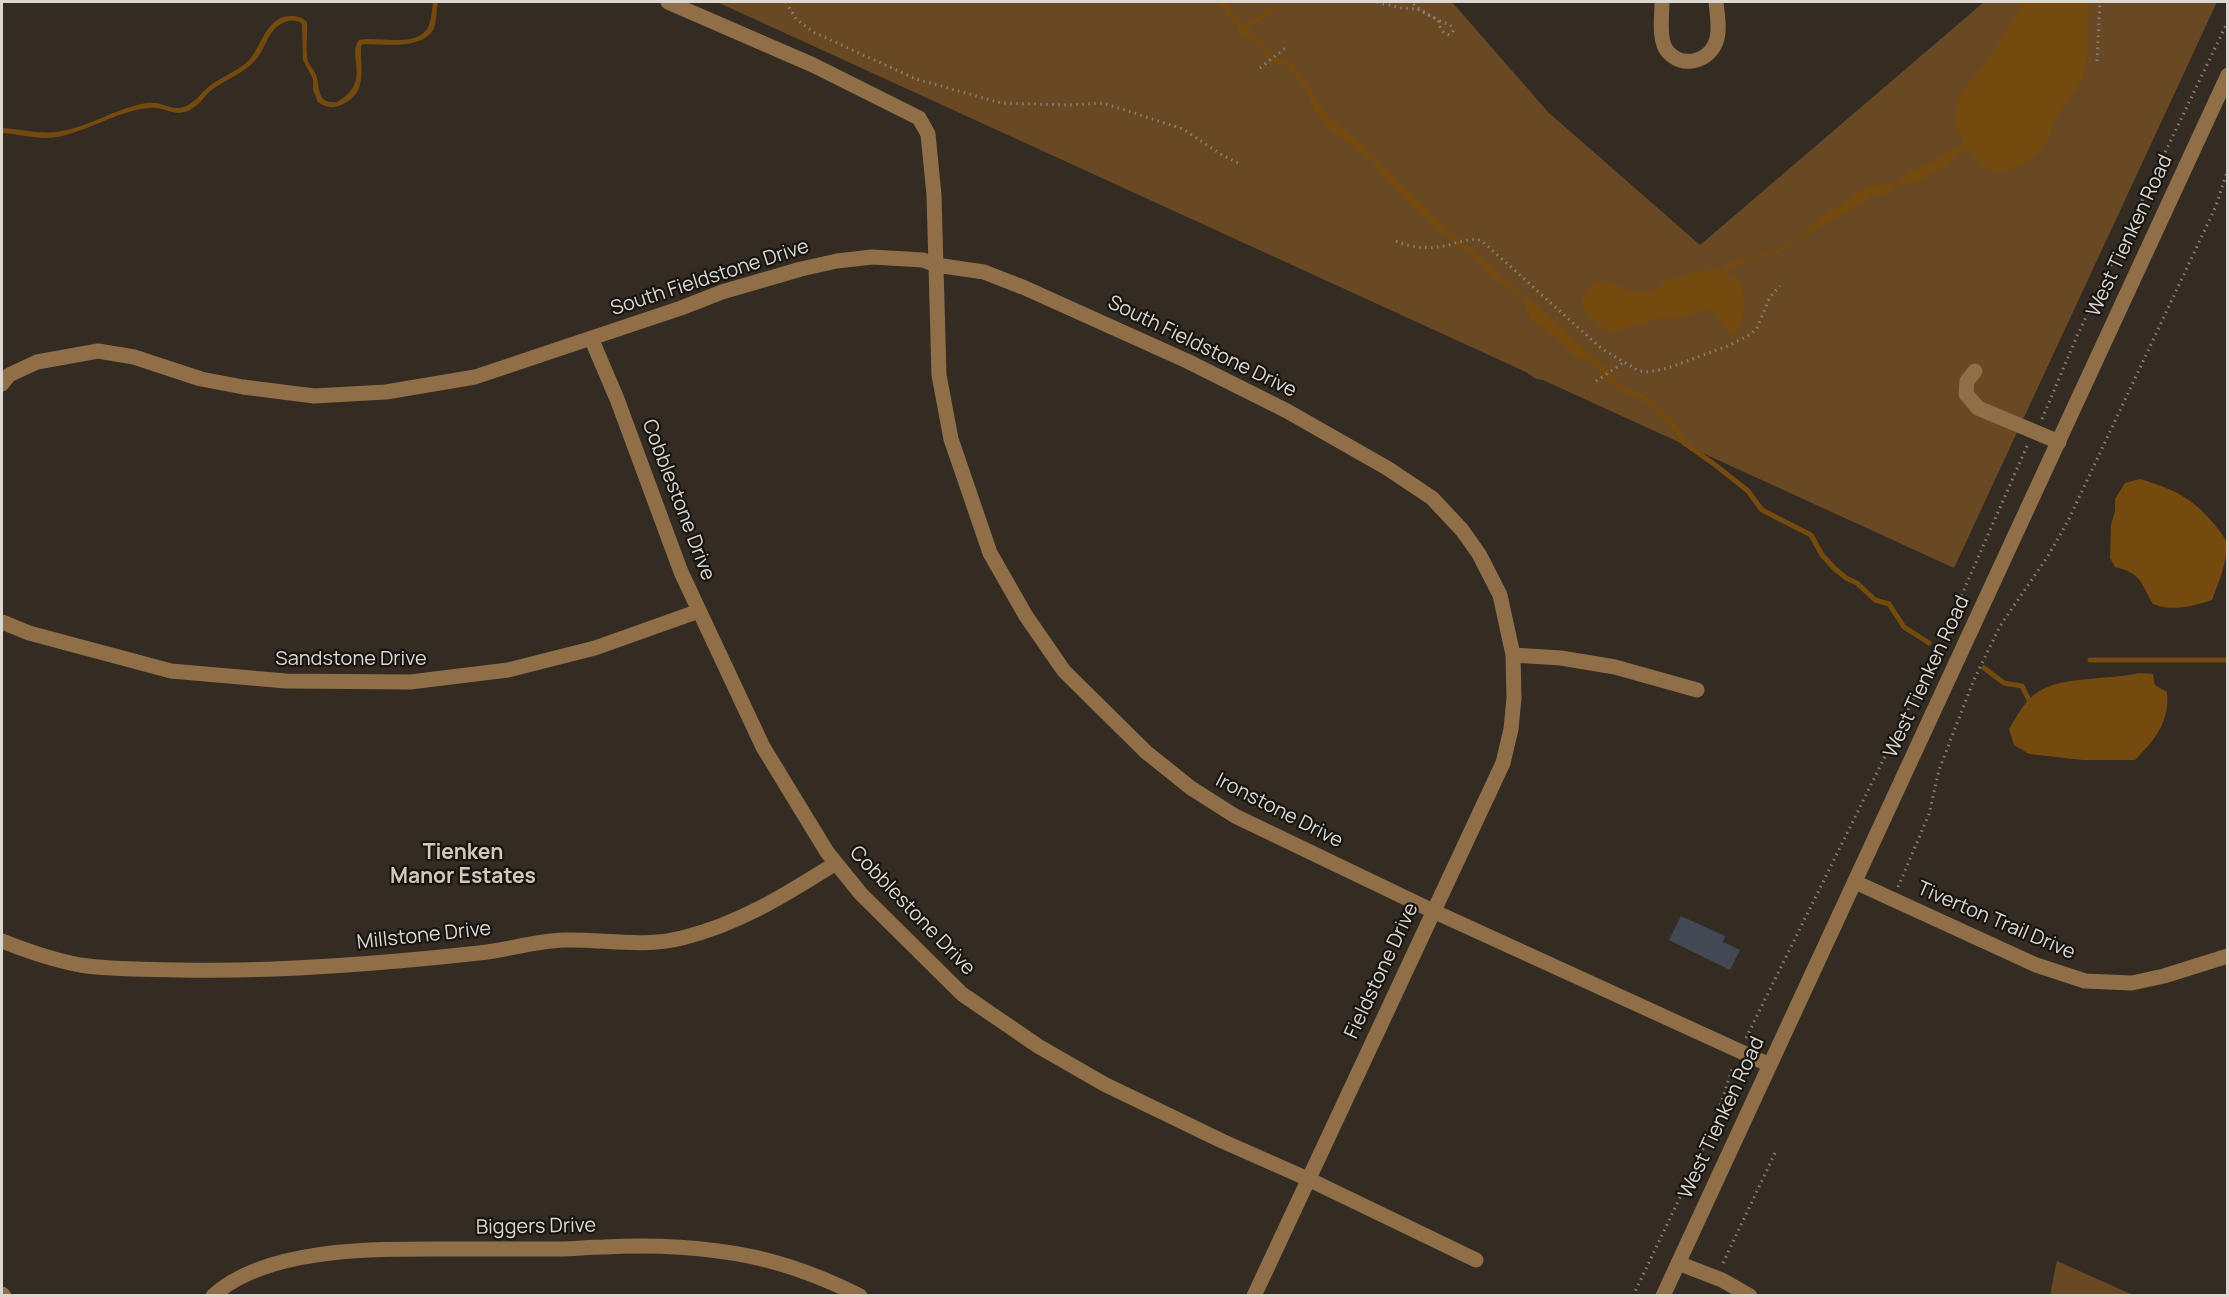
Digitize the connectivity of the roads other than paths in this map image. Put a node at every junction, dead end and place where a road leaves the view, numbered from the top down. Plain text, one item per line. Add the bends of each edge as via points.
1 (668, 2) edge
2 (1662, 2) edge
3 (1716, 2) edge
4 (2228, 75) edge
5 (936, 265) junction
6 (591, 338) junction
7 (1976, 371) dead end
8 (2, 384) edge
9 (2059, 442) junction
10 (699, 611) junction
11 (2, 622) edge
12 (1512, 655) junction
13 (1697, 690) dead end
14 (836, 863) junction
15 (1855, 882) junction
16 (1433, 911) junction
17 (2, 942) edge
18 (2228, 956) edge
19 (1770, 1065) junction
20 (1308, 1179) junction
21 (1476, 1260) dead end
22 (1678, 1263) junction
23 (213, 1296) edge
24 (860, 1296) edge
25 (1254, 1296) edge
26 (1663, 1296) edge
27 (1750, 1296) edge

1 - 5 street, Ironstone Drive via 813,65 919,118 928,134
2 - 3 street via 1662,36 1667,52 1681,61 1694,62 1716,44
4 - 9 street, West Tienken Road
5 - 6 street, South Fieldstone Drive via 923,260 872,257 837,261 722,292
5 - 12 street, South Fieldstone Drive via 984,272 1187,361 1287,411 1432,498 1479,554 1500,595
5 - 16 street, Ironstone Drive via 939,375 951,439 990,553 1064,671 1146,752 1191,788 1235,816
6 - 8 street, South Fieldstone Drive via 475,377 386,392 314,396 243,387 98,351 37,362 9,375
6 - 10 street, Cobblestone Drive
7 - 9 street via 1967,381 1966,394 1978,408
9 - 15 street, West Tienken Road
10 - 11 street, Sandstone Drive via 595,648 508,670 410,682 286,681 171,671 29,633
10 - 14 street, Cobblestone Drive via 763,747
12 - 13 street via 1616,667
12 - 16 street, Fieldstone Drive via 1514,698 1503,763
14 - 17 street, Millstone Drive via 772,903 731,922 681,939 646,943 563,940 383,963 234,971 115,969 37,954
14 - 20 street, Cobblestone Drive via 861,894 962,994 1038,1046 1104,1084
15 - 18 street, Tiverton Trail Drive via 2036,964 2085,981 2132,983
15 - 19 street, West Tienken Road
16 - 19 street, Ironstone Drive
16 - 20 street, Fieldstone Drive
19 - 22 street, West Tienken Road
20 - 21 street, Cobblestone Drive
20 - 25 street, Fieldstone Drive
22 - 26 street, West Tienken Road
22 - 27 street
23 - 24 street, Biggers Drive via 243,1276 280,1262 364,1249 606,1246 719,1251 799,1268

